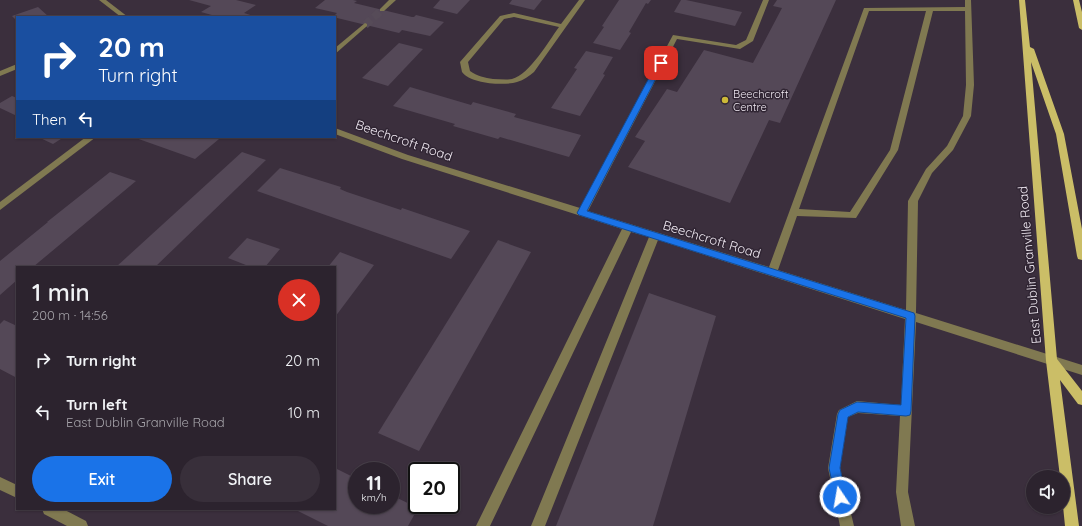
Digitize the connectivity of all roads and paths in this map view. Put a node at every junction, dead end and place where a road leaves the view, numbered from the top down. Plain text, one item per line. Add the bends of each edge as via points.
1 (102, 0) edge
2 (393, 0) edge
3 (582, 0) edge
4 (766, 0) edge
5 (968, 0) edge
6 (1022, 0) edge
7 (1076, 0) edge
8 (930, 9) junction
9 (968, 9) junction
10 (382, 10) tunnel mouth
11 (123, 16) edge
12 (365, 25) tunnel mouth
13 (563, 26) junction
14 (1082, 28) edge
15 (1025, 34) junction
16 (336, 51) edge
17 (16, 66) edge
18 (0, 74) edge
19 (336, 131) edge
20 (91, 138) edge
21 (0, 207) edge
22 (793, 212) junction
23 (582, 213) junction
24 (628, 227) junction
25 (655, 235) junction
26 (1082, 256) edge
27 (772, 272) junction
28 (911, 316) junction
29 (1052, 361) junction
30 (1082, 370) edge
31 (1082, 400) edge
32 (906, 411) junction
33 (0, 483) edge
34 (16, 491) edge
35 (51, 510) edge
36 (81, 526) edge
37 (483, 526) edge
38 (538, 526) edge
39 (847, 526) edge
40 (908, 526) edge
41 (1072, 526) edge

1 - 11 street
2 - 10 street
3 - 13 street
4 - 23 street via 749,41 737,47 675,36
5 - 9 street
6 - 15 main road, East Dublin Granville Road
7 - 14 main road
8 - 9 street
8 - 22 street via 866,9
8 - 22 street via 894,150 853,216
9 - 28 street via 970,85 967,116 950,148 929,171 913,201
12 - 16 street
13 - 13 street via 524,77 498,82 475,77 464,68 464,62 502,17 514,15
15 - 26 main road via 1060,134
15 - 29 main road, East Dublin Granville Road
17 - 18 street
19 - 23 street, Beechcroft Road
20 - 21 street
22 - 27 street
23 - 24 street, Beechcroft Road
24 - 25 street, Beechcroft Road
24 - 37 street
25 - 27 street, Beechcroft Road
25 - 38 street
27 - 28 street, Beechcroft Road
28 - 29 street, Beechcroft Road
28 - 32 street
29 - 30 street, Beechcroft Road
29 - 31 main road
29 - 41 main road, East Dublin Granville Road
32 - 39 street via 857,407 843,414 834,468
32 - 40 street via 902,492
33 - 34 street
35 - 36 street

